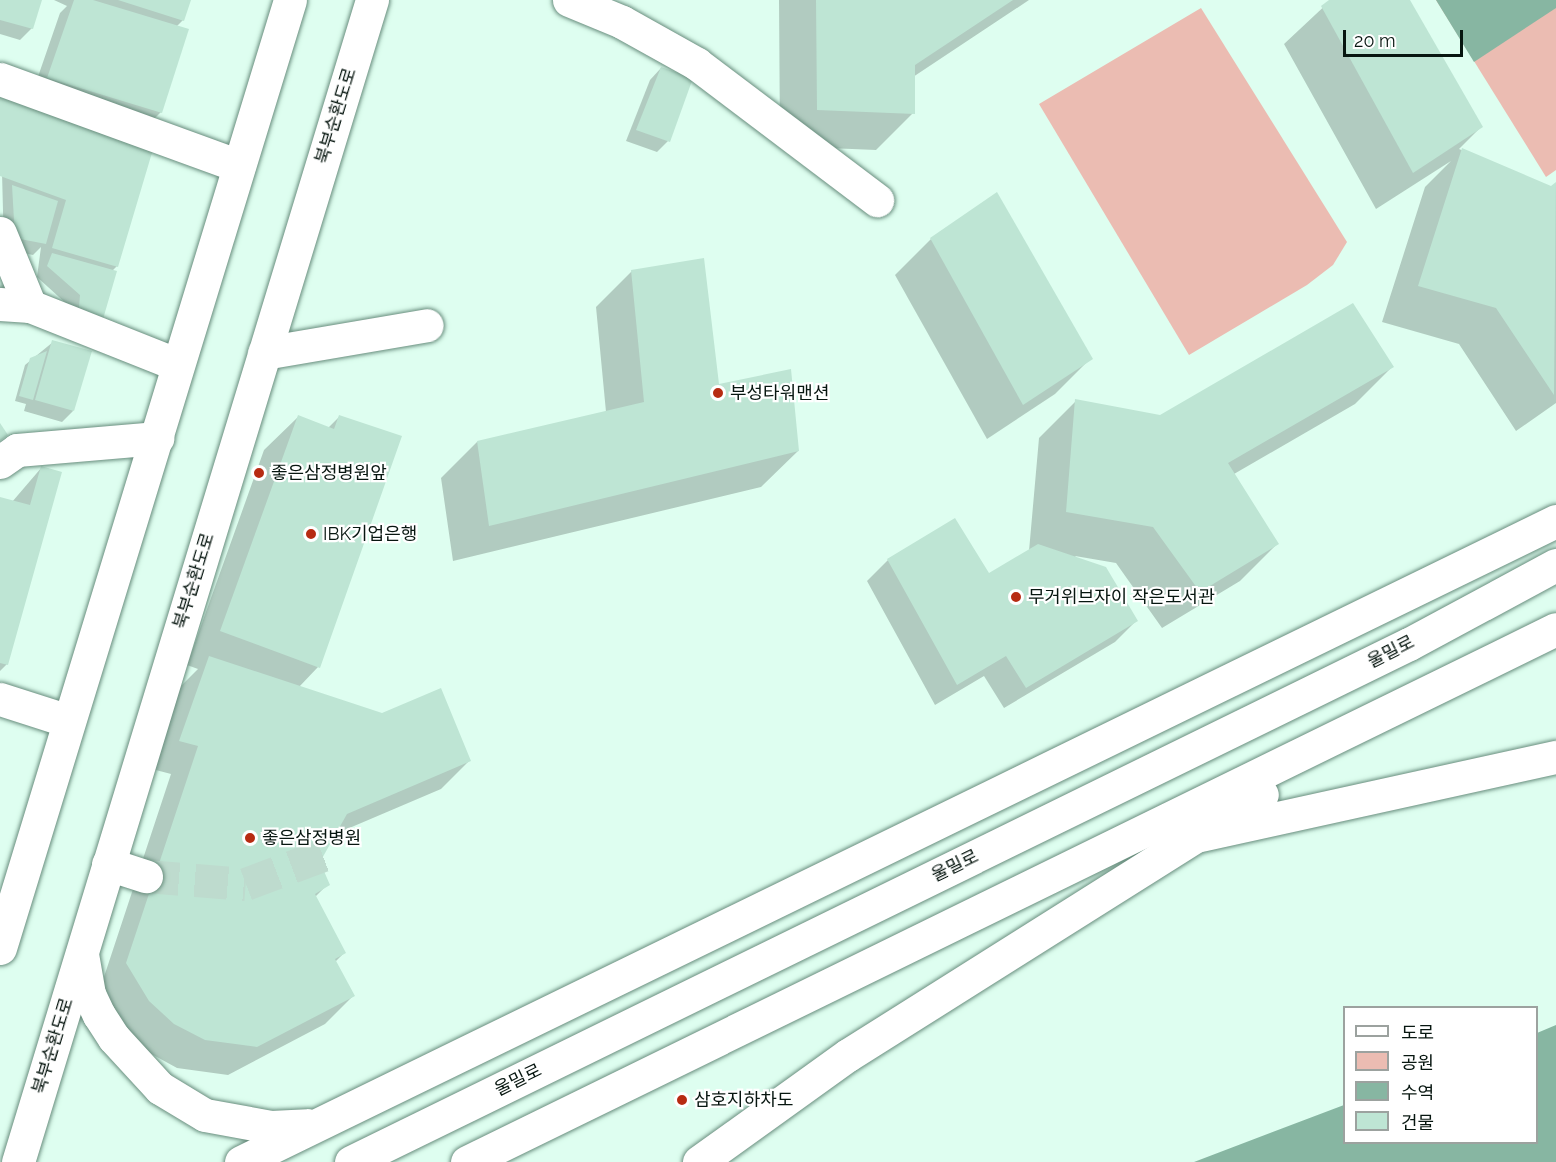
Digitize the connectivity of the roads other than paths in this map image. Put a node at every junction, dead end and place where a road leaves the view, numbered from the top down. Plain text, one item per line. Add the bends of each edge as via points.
1 (290, 0) edge
2 (372, 0) edge
3 (569, 0) edge
4 (0, 79) edge
5 (239, 166) junction
6 (877, 200) dead end
7 (0, 233) edge
8 (15, 305) edge
9 (427, 325) dead end
10 (264, 353) junction
11 (178, 365) junction
12 (157, 438) junction
13 (0, 462) edge
14 (1556, 521) edge
15 (1556, 565) edge
16 (1556, 629) edge
17 (1429, 690) junction
18 (0, 699) edge
19 (69, 721) junction
20 (1556, 757) edge
21 (1192, 837) junction
22 (108, 864) junction
23 (146, 876) tunnel mouth
24 (0, 947) edge
25 (82, 950) junction
26 (326, 1121) junction
27 (18, 1162) edge
28 (241, 1162) edge
29 (351, 1162) edge
30 (467, 1162) edge
31 (699, 1162) edge

1 - 5 main road
2 - 10 main road, 북부순환도로
3 - 6 main road via 622,22 698,64
4 - 5 main road
5 - 11 main road
7 - 8 main road
8 - 11 main road
9 - 10 main road
10 - 22 main road, 북부순환도로
11 - 12 main road
12 - 13 main road via 17,450
12 - 19 main road
14 - 26 main road
15 - 29 main road, 울밀로 via 1409,644
16 - 17 main road
17 - 21 main road
17 - 30 main road
18 - 19 main road
19 - 24 main road
20 - 21 main road
21 - 31 main road via 848,1055
22 - 23 main road
22 - 25 main road, 북부순환도로
25 - 26 main road via 84,974 99,1015 114,1038 160,1088 205,1115 236,1122 271,1127
25 - 27 main road, 북부순환도로
26 - 28 main road

